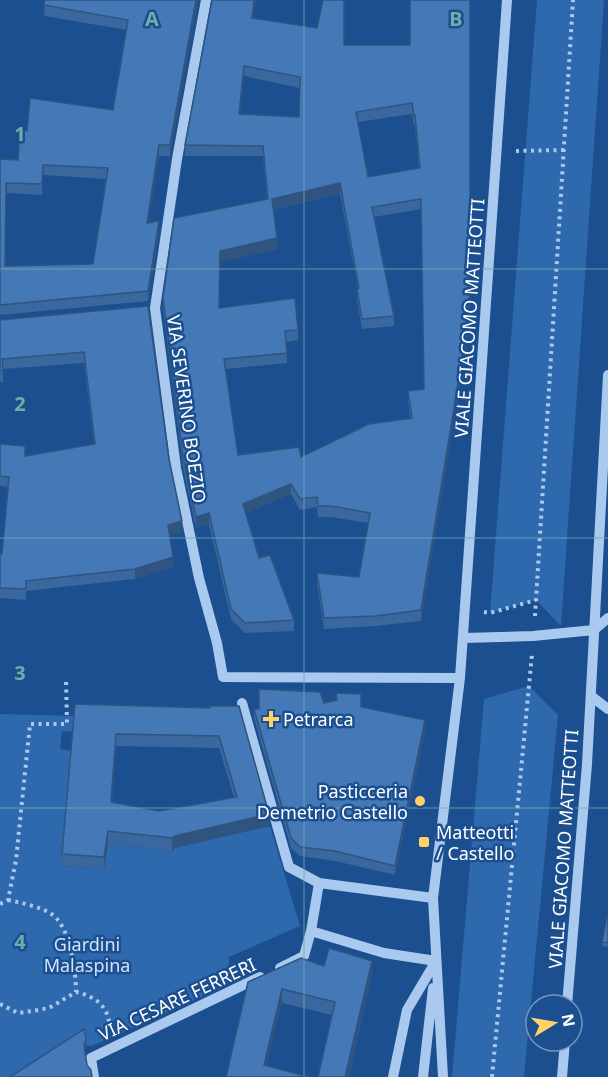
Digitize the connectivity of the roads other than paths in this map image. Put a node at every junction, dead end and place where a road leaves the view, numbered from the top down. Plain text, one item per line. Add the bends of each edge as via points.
1 (206, 0) edge
2 (507, 0) edge
3 (155, 308) junction
4 (143, 309) edge
5 (608, 375) edge
6 (608, 618) edge
7 (594, 630) junction
8 (463, 638) junction
9 (460, 678) junction
10 (591, 696) junction
11 (242, 703) dead end
12 (608, 709) edge
13 (319, 883) junction
14 (433, 898) junction
15 (311, 932) junction
16 (436, 961) junction
17 (568, 993) edge
18 (564, 1053) edge
19 (94, 1077) edge
20 (393, 1077) edge
21 (423, 1077) edge
22 (443, 1077) edge
23 (562, 1077) edge

1 - 3 street, VIA SEVERINO BOEZIO
2 - 8 street, VIALE GIACOMO MATTEOTTI
3 - 4 street
3 - 9 street, VIA SEVERINO BOEZIO via 176,468 224,677
5 - 7 street, VIALE GIACOMO MATTEOTTI
6 - 7 street
7 - 8 street
7 - 10 street, VIALE GIACOMO MATTEOTTI
8 - 9 street, VIALE GIACOMO MATTEOTTI
9 - 14 street, VIALE GIACOMO MATTEOTTI
10 - 12 street
10 - 17 street, VIALE GIACOMO MATTEOTTI
11 - 13 street via 289,867
13 - 14 street
13 - 15 street, VIA CESARE FERRERI
14 - 16 street, VIALE GIACOMO MATTEOTTI
15 - 16 street via 384,954
15 - 19 street, VIA CESARE FERRERI via 304,957 91,1058
16 - 20 street via 407,1010
16 - 21 street, VIALE GIACOMO MATTEOTTI
16 - 22 street, VIALE GIACOMO MATTEOTTI
18 - 23 street

